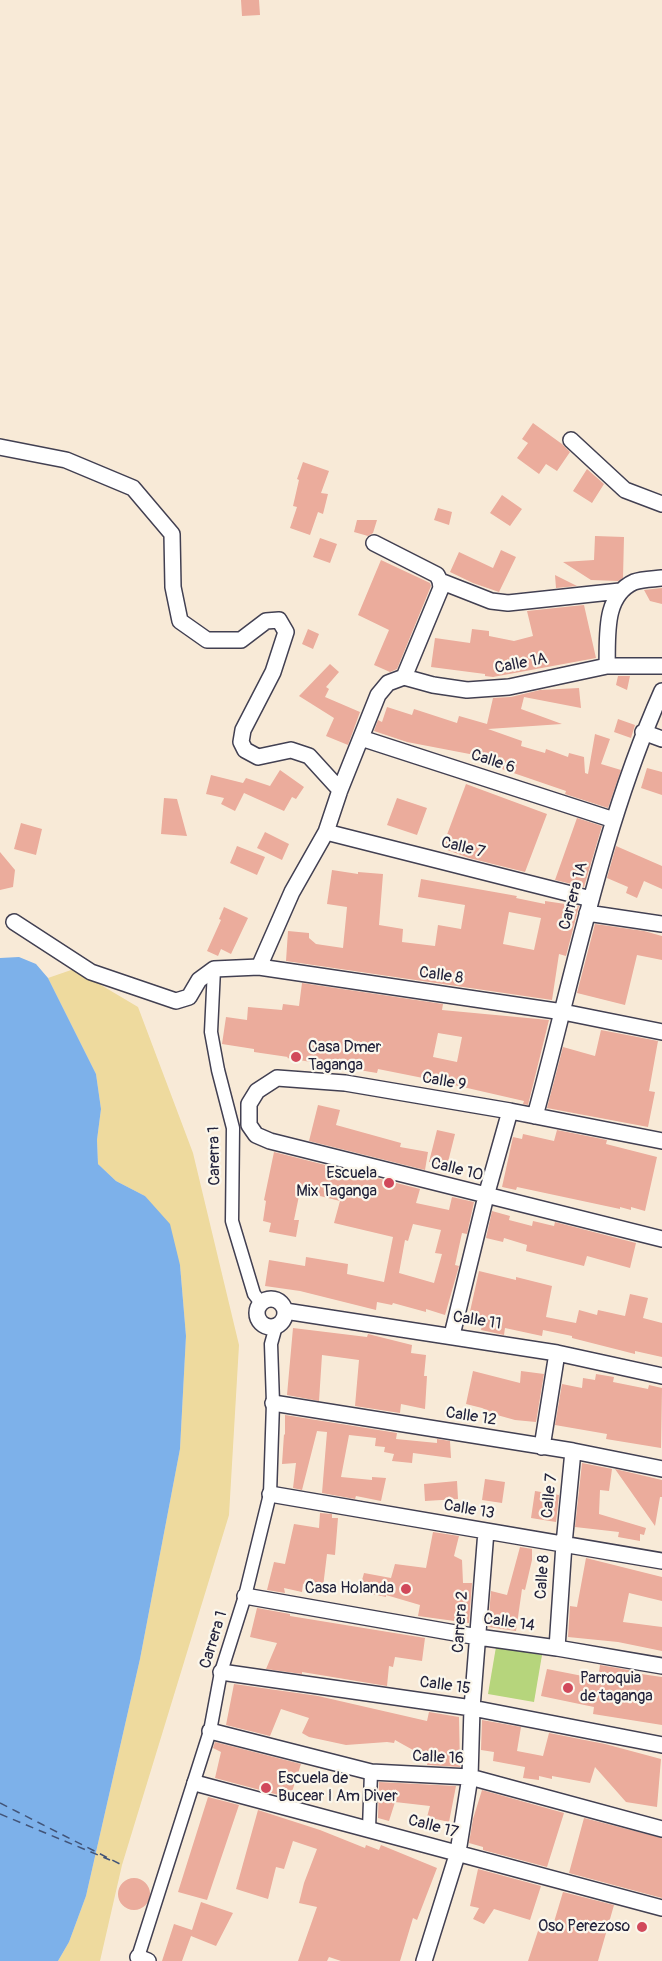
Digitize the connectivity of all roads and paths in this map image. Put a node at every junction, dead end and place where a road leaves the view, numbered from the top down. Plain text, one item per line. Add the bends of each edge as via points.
1 (571, 440) dead end
2 (0, 447) edge
3 (662, 504) edge
4 (374, 543) dead end
5 (662, 578) edge
6 (440, 581) junction
7 (620, 591) junction
8 (607, 666) junction
9 (662, 666) edge
10 (404, 677) junction
11 (662, 691) edge
12 (644, 732) junction
13 (362, 738) junction
14 (662, 739) edge
15 (340, 790) junction
16 (614, 820) junction
17 (326, 832) junction
18 (589, 906) junction
19 (14, 922) dead end
20 (662, 924) edge
21 (259, 967) junction
22 (214, 969) junction
23 (563, 1012) junction
24 (662, 1032) edge
25 (510, 1111) junction
26 (535, 1116) junction
27 (249, 1125) joint
28 (662, 1141) edge
29 (486, 1196) junction
30 (662, 1239) edge
31 (261, 1303) junction
32 (285, 1311) junction
33 (276, 1326) junction
34 (452, 1335) junction
35 (557, 1353) junction
36 (662, 1376) edge
37 (273, 1403) junction
38 (542, 1447) junction
39 (573, 1451) junction
40 (662, 1468) edge
41 (270, 1494) junction
42 (486, 1531) junction
43 (564, 1544) junction
44 (662, 1561) edge
45 (245, 1596) junction
46 (478, 1637) junction
47 (557, 1648) junction
48 (662, 1666) edge
49 (221, 1672) junction
50 (472, 1708) junction
51 (210, 1731) junction
52 (662, 1745) edge
53 (371, 1772) junction
54 (470, 1778) junction
55 (195, 1783) junction
56 (369, 1829) junction
57 (662, 1830) edge
58 (458, 1852) junction
59 (662, 1908) edge
60 (143, 1959) edge
61 (424, 1961) edge

1 - 3 street via 625,490
2 - 15 street via 66,460 133,488 172,534 173,587 180,621 207,640 241,640 266,621 279,620 286,632 273,672 243,730 241,742 245,750 258,757 291,750 309,756
4 - 6 street via 437,575
5 - 7 street via 635,582
6 - 7 street via 491,601 508,603
6 - 10 street via 441,588
7 - 8 street via 609,612
8 - 9 street, Calle 1A
8 - 10 street, Calle 1A via 509,687 466,690
10 - 13 street via 388,683 378,695
11 - 12 street, Carrera 1A
12 - 14 street
12 - 16 street, Carrera 1A
13 - 15 street
13 - 16 street, Calle 6
15 - 17 street
16 - 18 street, Carrera 1A
17 - 18 street, Calle 7
17 - 21 street via 292,892
18 - 20 street
18 - 23 street, Carrera 1A
19 - 22 street via 91,972 176,1001 189,997 199,980
21 - 22 street, Calle 8
21 - 23 street, Calle 8
22 - 31 street, Carerra 1 via 211,1032 233,1128 232,1221 254,1294
23 - 24 street, Calle 8
23 - 26 street, Carrera 1A
25 - 26 street, Calle 9
25 - 27 street, Calle 9 via 345,1083 277,1078 257,1091 249,1104
25 - 29 street
26 - 28 street, Calle 9
27 - 29 street, Calle 10 via 256,1135 270,1141
29 - 30 street, Calle 10
29 - 34 street
31 - 32 street via 274,1299
31 - 33 street via 257,1311 259,1320
32 - 33 street
32 - 34 street, Calle 11
33 - 37 street, Carrera 1 via 271,1344
34 - 35 street, Calle 11
35 - 36 street, Calle 11
35 - 38 street
37 - 38 street, Calle 12
37 - 41 street, Carrera 1
38 - 39 street, Calle 12
39 - 40 street, Calle 12
39 - 43 street, Calle 7
41 - 42 street, Calle 13
41 - 45 street, Carrera 1
42 - 43 street, Calle 13
42 - 46 street, Carrera 2
43 - 44 street, Calle 13
43 - 47 street, Calle 8
45 - 46 street, Calle 14
45 - 49 street, Carrera 1
46 - 47 street, Calle 14
46 - 50 street, Carrera 2
47 - 48 street, Calle 14
49 - 50 street, Calle 15
49 - 51 street, Carrera 1
50 - 52 street, Calle 15
50 - 54 street, Carrera 2
51 - 53 street, Calle 16
51 - 55 street, Carrera 1
53 - 54 street, Calle 16
53 - 56 street
54 - 57 street, Calle 16
54 - 58 street, Carrera 2
55 - 56 street, Calle 17
55 - 60 street, Carrera 1
56 - 58 street, Calle 17
58 - 59 street, Calle 17
58 - 61 street, Carrera 2

